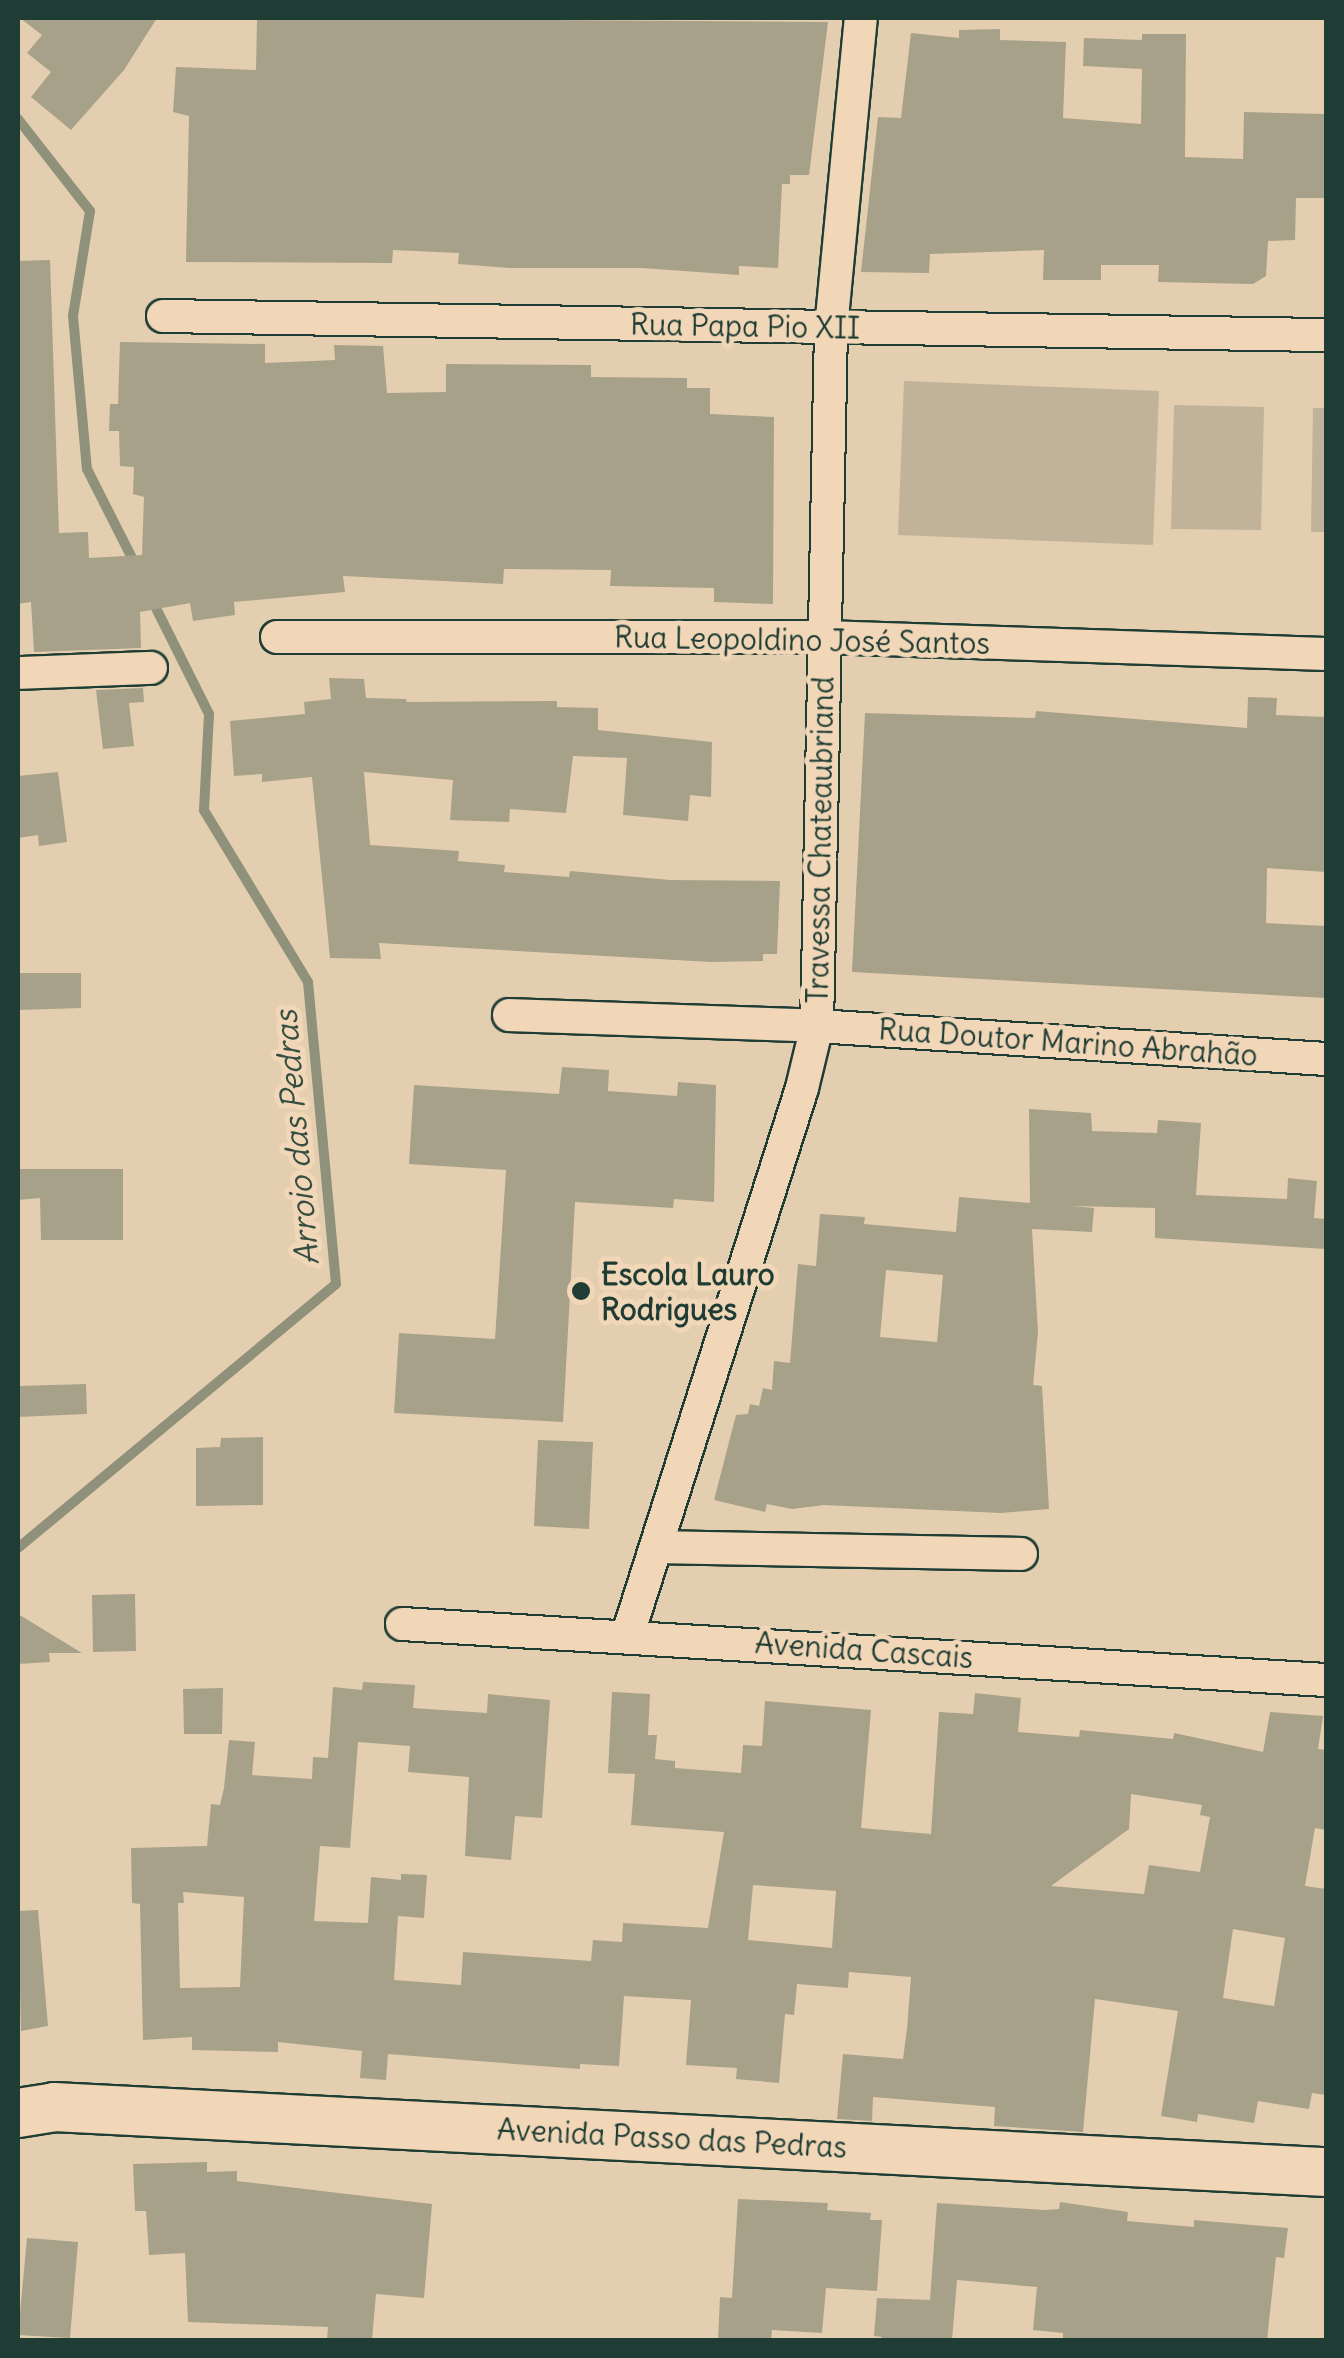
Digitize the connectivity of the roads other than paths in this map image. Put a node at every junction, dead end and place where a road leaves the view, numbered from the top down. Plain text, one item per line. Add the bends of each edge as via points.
1 (861, 18) edge
2 (163, 316) dead end
3 (831, 328) junction
4 (1326, 335) edge
5 (277, 637) dead end
6 (824, 637) junction
7 (1326, 654) edge
8 (151, 668) dead end
9 (18, 673) edge
10 (509, 1015) dead end
11 (817, 1026) junction
12 (1326, 1059) edge
13 (657, 1547) junction
14 (1021, 1554) dead end
15 (402, 1624) dead end
16 (628, 1634) junction
17 (1326, 1680) edge
18 (18, 2113) edge
19 (1326, 2172) edge

1 - 3 street, Travessa Chateaubriand
2 - 3 street, Rua Papa Pio XII
3 - 4 street, Rua Papa Pio XII
3 - 6 street, Travessa Chateaubriand
5 - 6 street, Rua Leopoldino José Santos
6 - 7 street, Rua Leopoldino José Santos
6 - 11 street, Travessa Chateaubriand
8 - 9 street
10 - 11 street, Rua Doutor Marino Abrahão
11 - 12 street, Rua Doutor Marino Abrahão
11 - 13 street, Travessa Chateaubriand
13 - 14 street
13 - 16 street, Travessa Chateaubriand
15 - 16 street, Avenida Cascais
16 - 17 street, Avenida Cascais
18 - 19 street, Avenida Passo das Pedras via 54,2107

